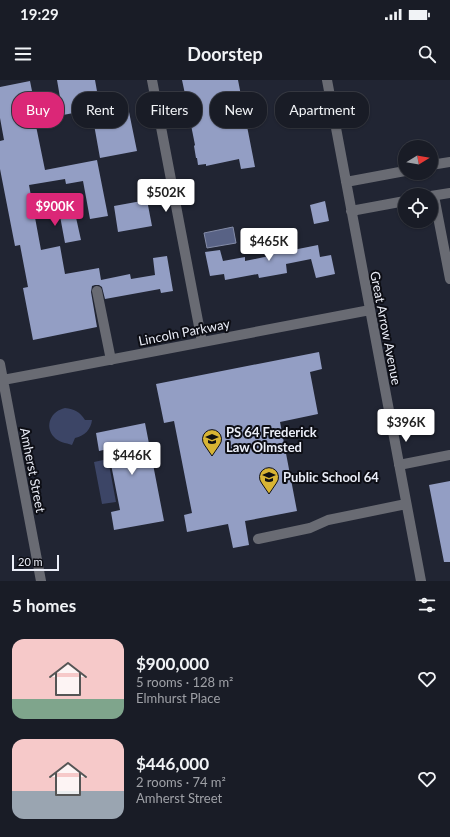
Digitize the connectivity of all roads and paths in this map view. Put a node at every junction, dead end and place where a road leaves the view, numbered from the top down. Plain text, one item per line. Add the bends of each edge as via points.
1 (152, 80) edge
2 (326, 80) edge
3 (450, 162) edge
4 (438, 165) edge
5 (398, 172) edge
6 (346, 182) junction
7 (450, 192) edge
8 (438, 195) edge
9 (398, 202) edge
10 (351, 211) junction
11 (438, 224) edge
12 (450, 279) edge
13 (97, 291) dead end
14 (370, 310) junction
15 (202, 342) junction
16 (111, 360) junction
17 (0, 364) edge
18 (1, 381) edge
19 (450, 455) edge
20 (399, 465) junction
21 (406, 504) junction
22 (258, 538) dead end
23 (41, 581) edge
24 (420, 581) edge

1 - 15 street
2 - 6 street, Great Arrow Avenue
3 - 4 street
5 - 6 street
6 - 10 street, Great Arrow Avenue
7 - 8 street
9 - 10 street
10 - 14 street, Great Arrow Avenue
11 - 12 street
13 - 16 street
14 - 15 street, Lincoln Parkway
14 - 20 street, Great Arrow Avenue
15 - 16 street, Lincoln Parkway
16 - 18 street, Lincoln Parkway
17 - 18 street, Amherst Street
18 - 23 street, Amherst Street
19 - 20 street
20 - 21 street, Great Arrow Avenue
21 - 22 street
21 - 24 street, Great Arrow Avenue

